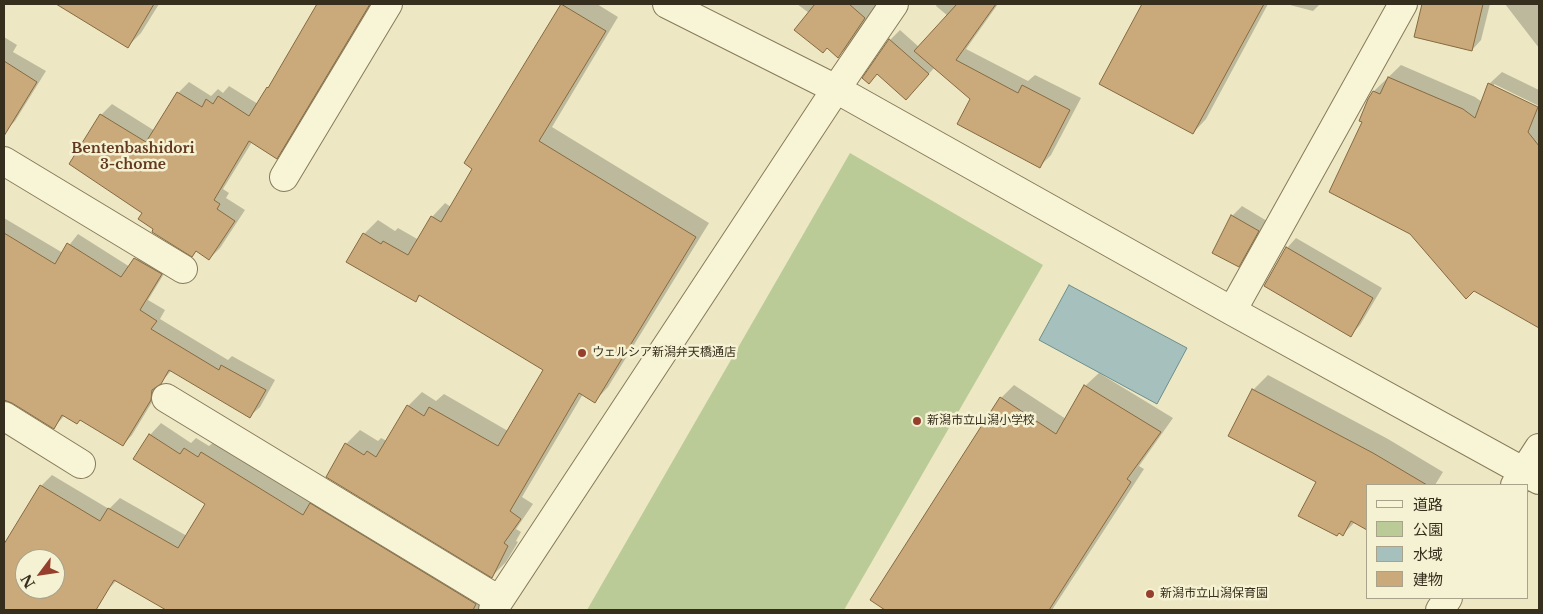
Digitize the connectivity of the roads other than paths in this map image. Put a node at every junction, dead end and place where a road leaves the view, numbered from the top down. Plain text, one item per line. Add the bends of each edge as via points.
1 (388, 4) edge
2 (667, 4) edge
3 (894, 4) edge
4 (1403, 4) edge
5 (836, 89) junction
6 (4, 161) edge
7 (284, 178) dead end
8 (183, 269) dead end
9 (1232, 311) junction
10 (166, 398) dead end
11 (4, 416) edge
12 (1539, 448) edge
13 (81, 464) dead end
14 (1526, 479) edge
15 (1447, 599) edge
16 (496, 605) edge
17 (1440, 610) edge

1 - 7 street
2 - 5 street
3 - 5 street
4 - 9 street
5 - 9 street
5 - 16 street
6 - 8 street
9 - 14 street
10 - 16 street
11 - 13 street
12 - 14 street
15 - 17 street

